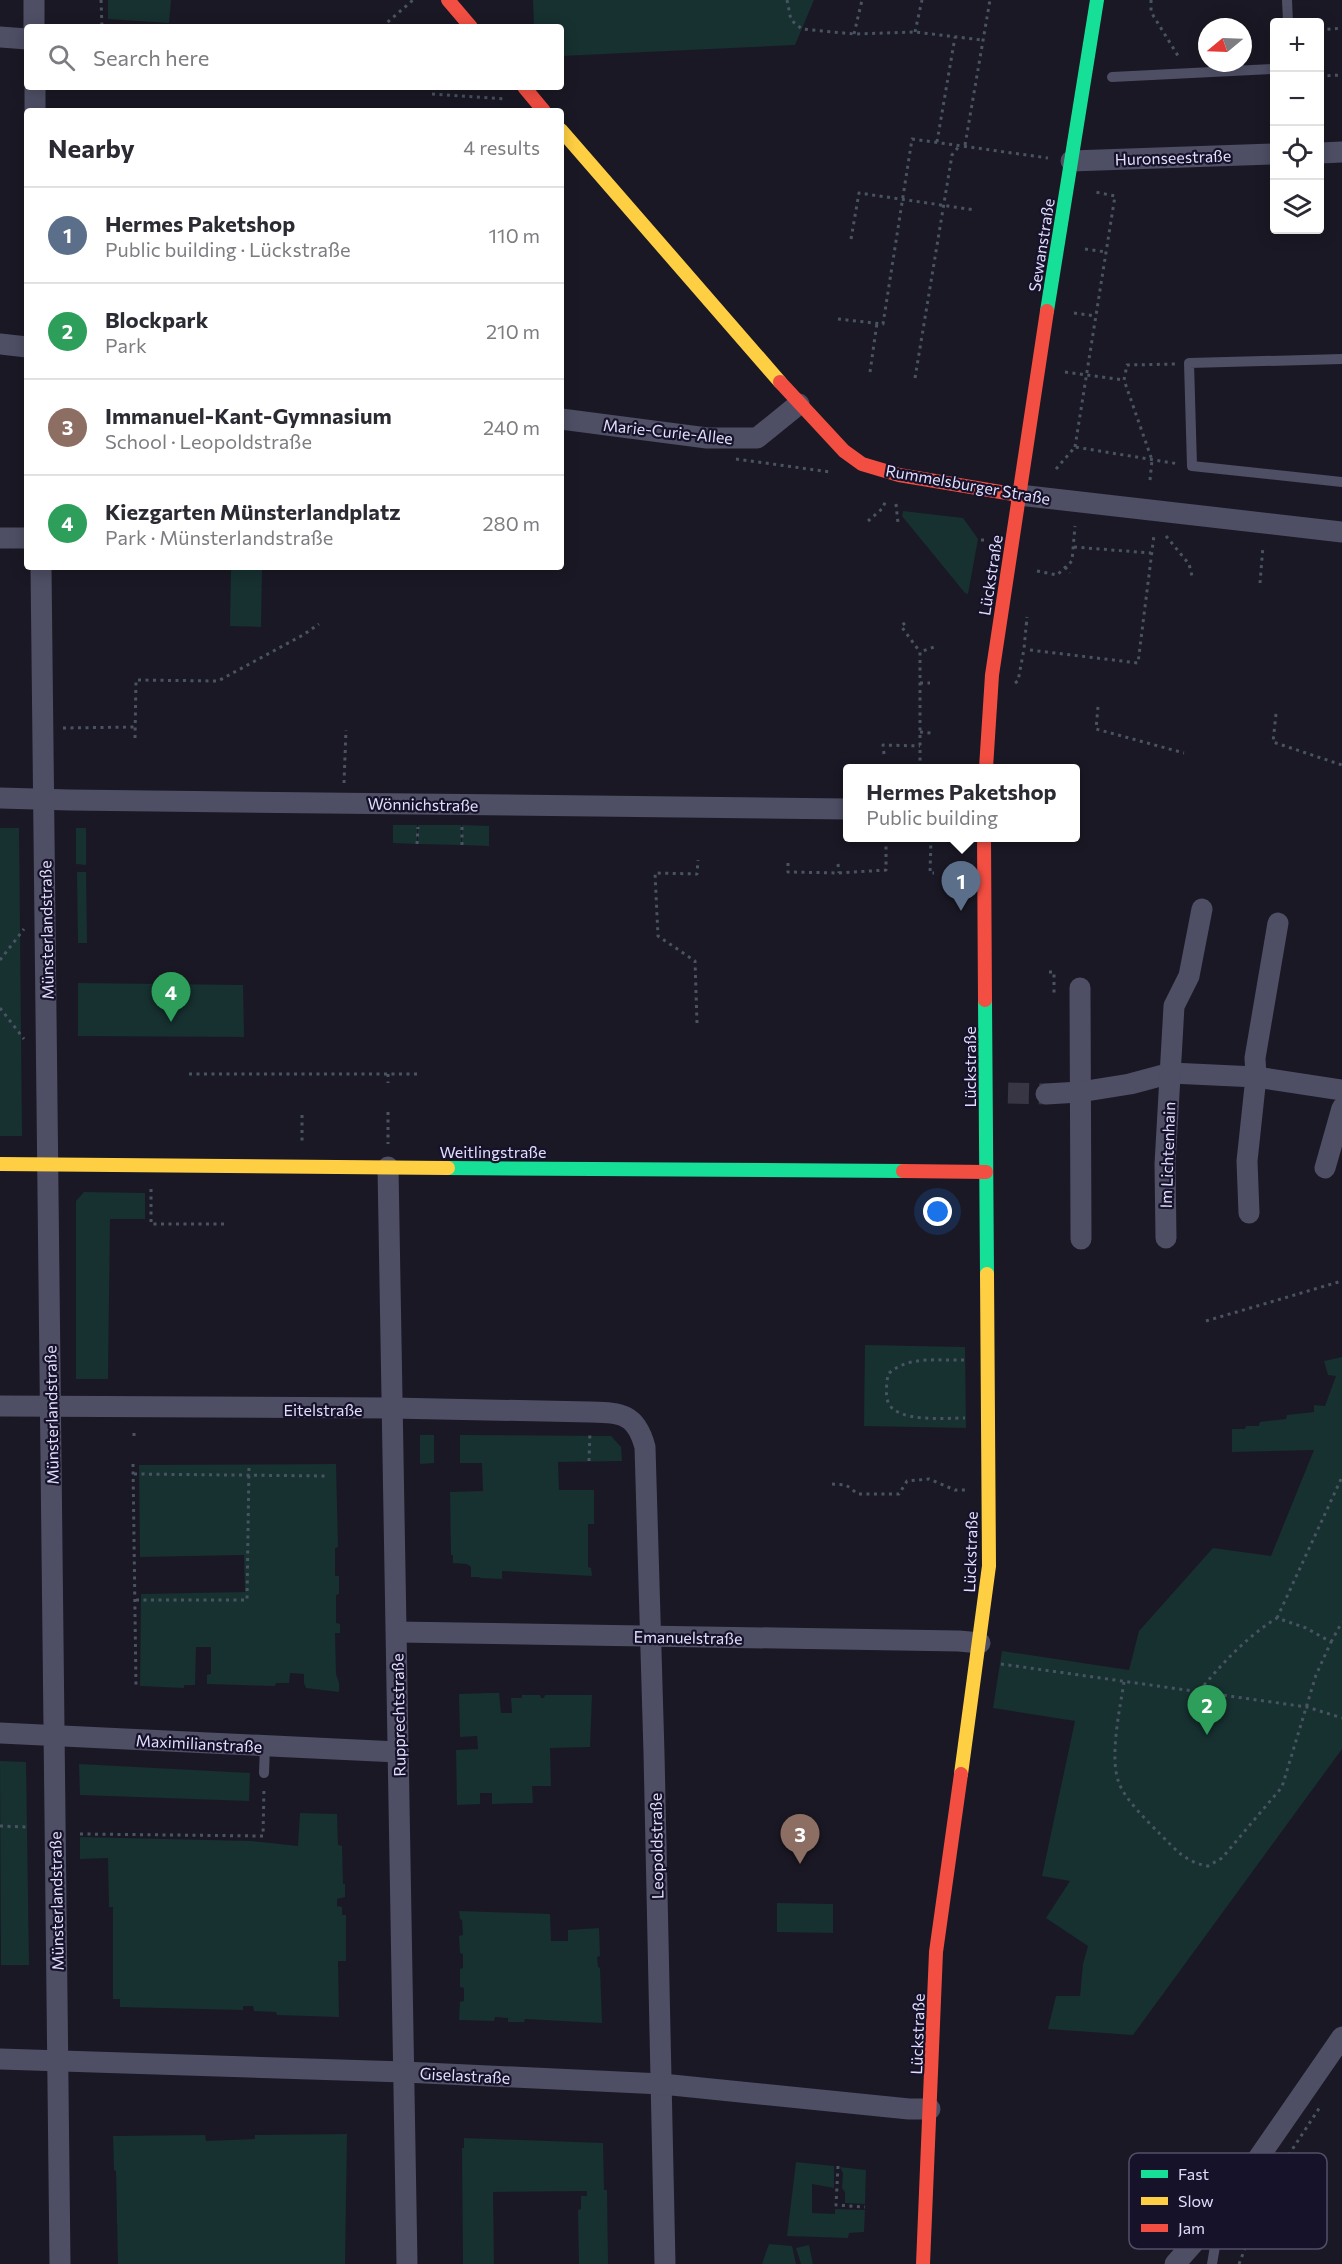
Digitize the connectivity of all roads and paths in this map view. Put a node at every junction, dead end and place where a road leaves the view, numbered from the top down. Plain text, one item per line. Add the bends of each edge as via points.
1 (34, 0) edge
2 (101, 0) edge
3 (413, 0) edge
4 (448, 0) edge
5 (787, 0) edge
6 (862, 0) edge
7 (922, 0) edge
8 (990, 0) edge
9 (1097, 0) edge
10 (1151, 0) edge
11 (1287, 0) edge
12 (1288, 18) edge
13 (34, 24) edge
14 (102, 24) edge
15 (385, 24) edge
16 (468, 24) edge
17 (1342, 28) edge
18 (1324, 30) edge
19 (915, 32) junction
20 (854, 34) junction
21 (0, 37) edge
22 (956, 37) junction
23 (24, 39) edge
24 (982, 40) junction
25 (1270, 69) edge
26 (1189, 73) junction
27 (1342, 75) edge
28 (1324, 76) edge
29 (1112, 77) dead end
30 (35, 90) edge
31 (526, 90) edge
32 (432, 93) dead end
33 (506, 99) dead end
34 (35, 108) edge
35 (542, 108) edge
36 (564, 133) edge
37 (937, 142) junction
38 (963, 145) junction
39 (1342, 152) edge
40 (1324, 153) edge
41 (1270, 154) edge
42 (1042, 157) dead end
43 (1071, 161) junction
44 (1095, 192) dead end
45 (903, 200) junction
46 (945, 206) junction
47 (975, 210) dead end
48 (851, 239) dead end
49 (1085, 249) dead end
50 (1106, 252) junction
51 (1074, 313) dead end
52 (1096, 316) junction
53 (838, 318) dead end
54 (878, 323) junction
55 (0, 344) edge
56 (24, 347) edge
57 (1342, 359) edge
58 (1189, 363) junction
59 (870, 372) dead end
60 (1065, 372) dead end
61 (1087, 375) junction
62 (915, 378) dead end
63 (1124, 380) junction
64 (800, 404) junction
65 (564, 419) edge
66 (1075, 447) junction
67 (725, 458) dead end
68 (1152, 460) junction
69 (1192, 466) junction
70 (1056, 469) dead end
71 (833, 472) dead end
72 (1150, 480) dead end
73 (1342, 482) edge
74 (1019, 495) junction
75 (885, 502) dead end
76 (896, 504) dead end
77 (868, 521) dead end
78 (898, 523) dead end
79 (1075, 526) dead end
80 (1342, 532) edge
81 (1154, 535) dead end
82 (1166, 536) dead end
83 (0, 538) edge
84 (24, 538) edge
85 (1263, 546) dead end
86 (1074, 547) junction
87 (1151, 553) junction
88 (1065, 567) junction
89 (41, 570) edge
90 (1037, 571) dead end
91 (1070, 573) dead end
92 (1192, 576) dead end
93 (1260, 583) dead end
94 (1023, 623) dead end
95 (319, 624) dead end
96 (905, 624) dead end
97 (1032, 624) dead end
98 (937, 646) dead end
99 (1030, 650) dead end
100 (920, 652) junction
101 (920, 683) junction
102 (930, 683) dead end
103 (1098, 707) dead end
104 (1276, 714) dead end
105 (135, 727) junction
106 (43, 728) junction
107 (346, 730) dead end
108 (920, 732) junction
109 (931, 733) dead end
110 (135, 738) dead end
111 (920, 746) junction
112 (1184, 753) dead end
113 (884, 754) dead end
114 (920, 764) edge
115 (986, 764) edge
116 (1342, 765) edge
117 (0, 798) edge
118 (44, 799) junction
119 (344, 803) junction
120 (843, 809) edge
121 (418, 827) dead end
122 (462, 827) dead end
123 (886, 842) edge
124 (931, 842) edge
125 (984, 842) edge
126 (417, 844) dead end
127 (462, 845) dead end
128 (698, 860) dead end
129 (788, 863) dead end
130 (838, 864) dead end
131 (838, 873) junction
132 (934, 873) dead end
133 (1202, 909) dead end
134 (1278, 923) dead end
135 (24, 929) dead end
136 (0, 960) edge
137 (1049, 972) dead end
138 (1080, 988) dead end
139 (1054, 994) dead end
140 (0, 1008) edge
141 (697, 1023) dead end
142 (24, 1039) dead end
143 (1171, 1073) junction
144 (189, 1074) dead end
145 (302, 1074) junction
146 (388, 1074) junction
147 (417, 1074) dead end
148 (1256, 1077) junction
149 (302, 1081) dead end
150 (388, 1083) dead end
151 (1342, 1090) edge
152 (1080, 1092) junction
153 (1046, 1094) tunnel mouth
154 (1342, 1108) edge
155 (388, 1112) dead end
156 (302, 1114) dead end
157 (302, 1145) dead end
158 (388, 1156) junction
159 (0, 1164) edge
160 (49, 1164) junction
161 (1326, 1168) dead end
162 (986, 1172) junction
163 (151, 1189) dead end
164 (1249, 1213) dead end
165 (227, 1224) dead end
166 (1166, 1238) dead end
167 (1081, 1239) dead end
168 (1342, 1281) edge
169 (1206, 1321) dead end
170 (969, 1360) dead end
171 (0, 1406) edge
172 (51, 1407) junction
173 (393, 1408) junction
174 (969, 1418) dead end
175 (134, 1429) dead end
176 (640, 1430) joint
177 (590, 1431) dead end
178 (134, 1436) dead end
179 (589, 1461) dead end
180 (133, 1464) dead end
181 (249, 1464) dead end
182 (134, 1474) junction
183 (248, 1475) junction
184 (329, 1476) dead end
185 (1342, 1477) edge
186 (832, 1484) dead end
187 (970, 1490) dead end
188 (136, 1600) junction
189 (1277, 1618) junction
190 (1342, 1623) edge
191 (397, 1632) junction
192 (651, 1636) junction
193 (1331, 1642) junction
194 (980, 1643) junction
195 (997, 1663) dead end
196 (1124, 1682) junction
197 (136, 1688) dead end
198 (1198, 1691) junction
199 (1306, 1707) junction
200 (1342, 1718) edge
201 (0, 1734) edge
202 (54, 1736) junction
203 (265, 1747) junction
204 (398, 1752) junction
205 (264, 1773) joint
206 (0, 1826) edge
207 (27, 1827) dead end
208 (80, 1834) dead end
209 (1342, 2037) edge
210 (0, 2059) edge
211 (58, 2061) junction
212 (404, 2072) junction
213 (662, 2084) junction
214 (1325, 2099) dead end
215 (930, 2109) junction
216 (1262, 2153) edge
217 (1290, 2153) edge
218 (838, 2166) dead end
219 (865, 2207) dead end
220 (1188, 2249) edge
221 (1215, 2249) edge
222 (1245, 2249) edge
223 (60, 2264) edge
224 (407, 2264) edge
225 (665, 2264) edge
226 (923, 2264) edge
227 (1175, 2264) edge
228 (1212, 2264) edge
229 (1239, 2264) edge

1 - 13 street
2 - 14 path
3 - 15 path
4 - 16 street
5 - 20 path via 791,20 802,29
6 - 20 path
7 - 19 path
8 - 24 path
9 - 43 street, Sewanstraße
10 - 26 path via 1151,12
11 - 12 lane
17 - 18 path
19 - 20 path
19 - 22 path
21 - 23 street
22 - 24 path
22 - 37 path
24 - 38 path
25 - 26 lane
26 - 29 lane
27 - 28 path
30 - 34 street
31 - 35 street
32 - 33 path
36 - 64 street, Rummelsburger Straße
37 - 38 path
37 - 45 path via 912,139
38 - 42 path
38 - 46 path via 952,155
39 - 40 street
41 - 43 street, Huronseestraße
43 - 74 street, Sewanstraße
44 - 50 path via 1115,196
45 - 46 path
45 - 48 path via 859,193
45 - 54 path via 883,324
46 - 47 path
46 - 62 path
49 - 50 path
50 - 52 path
51 - 52 path
52 - 61 path
53 - 54 path
54 - 59 path
55 - 56 street
57 - 58 lane
58 - 63 path via 1127,365
58 - 69 lane
60 - 61 path
61 - 63 path
61 - 66 path
63 - 68 path
64 - 65 street, Marie-Curie-Allee via 757,438 707,438
64 - 74 street, Rummelsburger Straße via 844,451 862,464 899,475
66 - 68 path
66 - 70 path
67 - 71 path
68 - 69 path
68 - 72 path
69 - 73 lane
74 - 80 street, Rummelsburger Straße
74 - 115 street, Lückstraße via 992,675
75 - 77 path
76 - 78 path
79 - 86 path
81 - 87 path
82 - 92 path via 1189,564
83 - 84 street
85 - 93 path
86 - 87 path
86 - 88 path via 1072,561
87 - 99 path via 1138,663
88 - 90 path via 1057,575
88 - 91 path
89 - 106 street, Münsterlandstraße
94 - 97 path
95 - 105 path via 218,681 136,680
96 - 100 path via 902,626
98 - 100 path
100 - 101 path
101 - 102 path
101 - 108 path
103 - 112 path via 1096,729
104 - 116 path via 1273,742
105 - 106 path
105 - 110 path
106 - 118 street, Münsterlandstraße
107 - 119 path
108 - 109 path
108 - 111 path
111 - 113 path via 883,746
111 - 114 path
117 - 118 street, Wönnichstraße
118 - 119 street, Wönnichstraße
118 - 160 street, Münsterlandstraße
119 - 120 street, Wönnichstraße
121 - 126 path
122 - 127 path
123 - 131 path via 886,870
124 - 132 path via 930,873
125 - 162 street, Lückstraße
128 - 141 path via 697,874 655,873 658,936 695,961
129 - 131 path via 788,872
130 - 131 path
133 - 143 street, Im Lichtenhain via 1189,976 1174,1006
134 - 148 street via 1255,1058
135 - 136 path
137 - 139 path via 1054,972
138 - 152 street
140 - 142 path
143 - 148 street, Im Lichtenhain
143 - 152 street, Im Lichtenhain
143 - 166 street, Im Lichtenhain via 1165,1164
144 - 145 path
145 - 146 path
145 - 149 path
146 - 147 path
146 - 150 path
148 - 151 street, Im Lichtenhain
148 - 164 street via 1247,1161
152 - 153 street, Im Lichtenhain
152 - 167 street
154 - 161 street
155 - 158 path
156 - 157 path
158 - 160 street, Weitlingstraße
158 - 162 street, Weitlingstraße
158 - 173 street, Rupprechtstraße
159 - 160 street, Weitlingstraße
160 - 172 street, Münsterlandstraße
162 - 194 street, Lückstraße via 989,1566
163 - 165 path via 151,1224
168 - 169 path
170 - 174 path via 908,1361 897,1365 888,1374 887,1390 888,1403 897,1413 909,1417
171 - 172 street, Eitelstraße
172 - 173 street, Eitelstraße
172 - 202 street, Münsterlandstraße
173 - 176 street, Eitelstraße via 622,1413
173 - 191 street, Rupprechtstraße
175 - 178 path
176 - 192 street, Leopoldstraße via 645,1447
177 - 179 path
180 - 182 path
181 - 183 path
182 - 183 path
182 - 188 path
183 - 184 path
183 - 188 path via 248,1599
185 - 189 path
186 - 187 path via 846,1485 858,1494 898,1494 908,1481 929,1479 954,1490
188 - 197 path
189 - 193 path
189 - 198 path via 1259,1629
190 - 193 path
191 - 192 street, Emanuelstraße
191 - 204 street, Rupprechtstraße
192 - 194 street, Emanuelstraße
192 - 213 street, Leopoldstraße
193 - 199 path
194 - 215 street, Lückstraße via 936,1952
195 - 196 path
196 - 198 path
196 - 199 path via 1115,1754 1119,1783 1140,1814 1167,1841 1191,1863 1208,1866 1222,1858 1282,1787
198 - 199 path
199 - 200 path
201 - 202 street, Maximilianstraße
202 - 203 street, Maximilianstraße
202 - 211 street, Münsterlandstraße
203 - 204 street, Maximilianstraße
203 - 205 lane
204 - 212 street, Rupprechtstraße
205 - 208 path via 263,1836
206 - 207 path
209 - 216 street
210 - 211 street, Giselastraße
211 - 212 street, Giselastraße
211 - 223 street, Münsterlandstraße
212 - 213 street, Giselastraße
212 - 224 street, Rupprechtstraße
213 - 215 street, Giselastraße
213 - 225 street, Leopoldstraße
214 - 217 path
215 - 226 street, Lückstraße
218 - 219 path via 836,2205
220 - 227 street
221 - 228 lane
222 - 229 path

